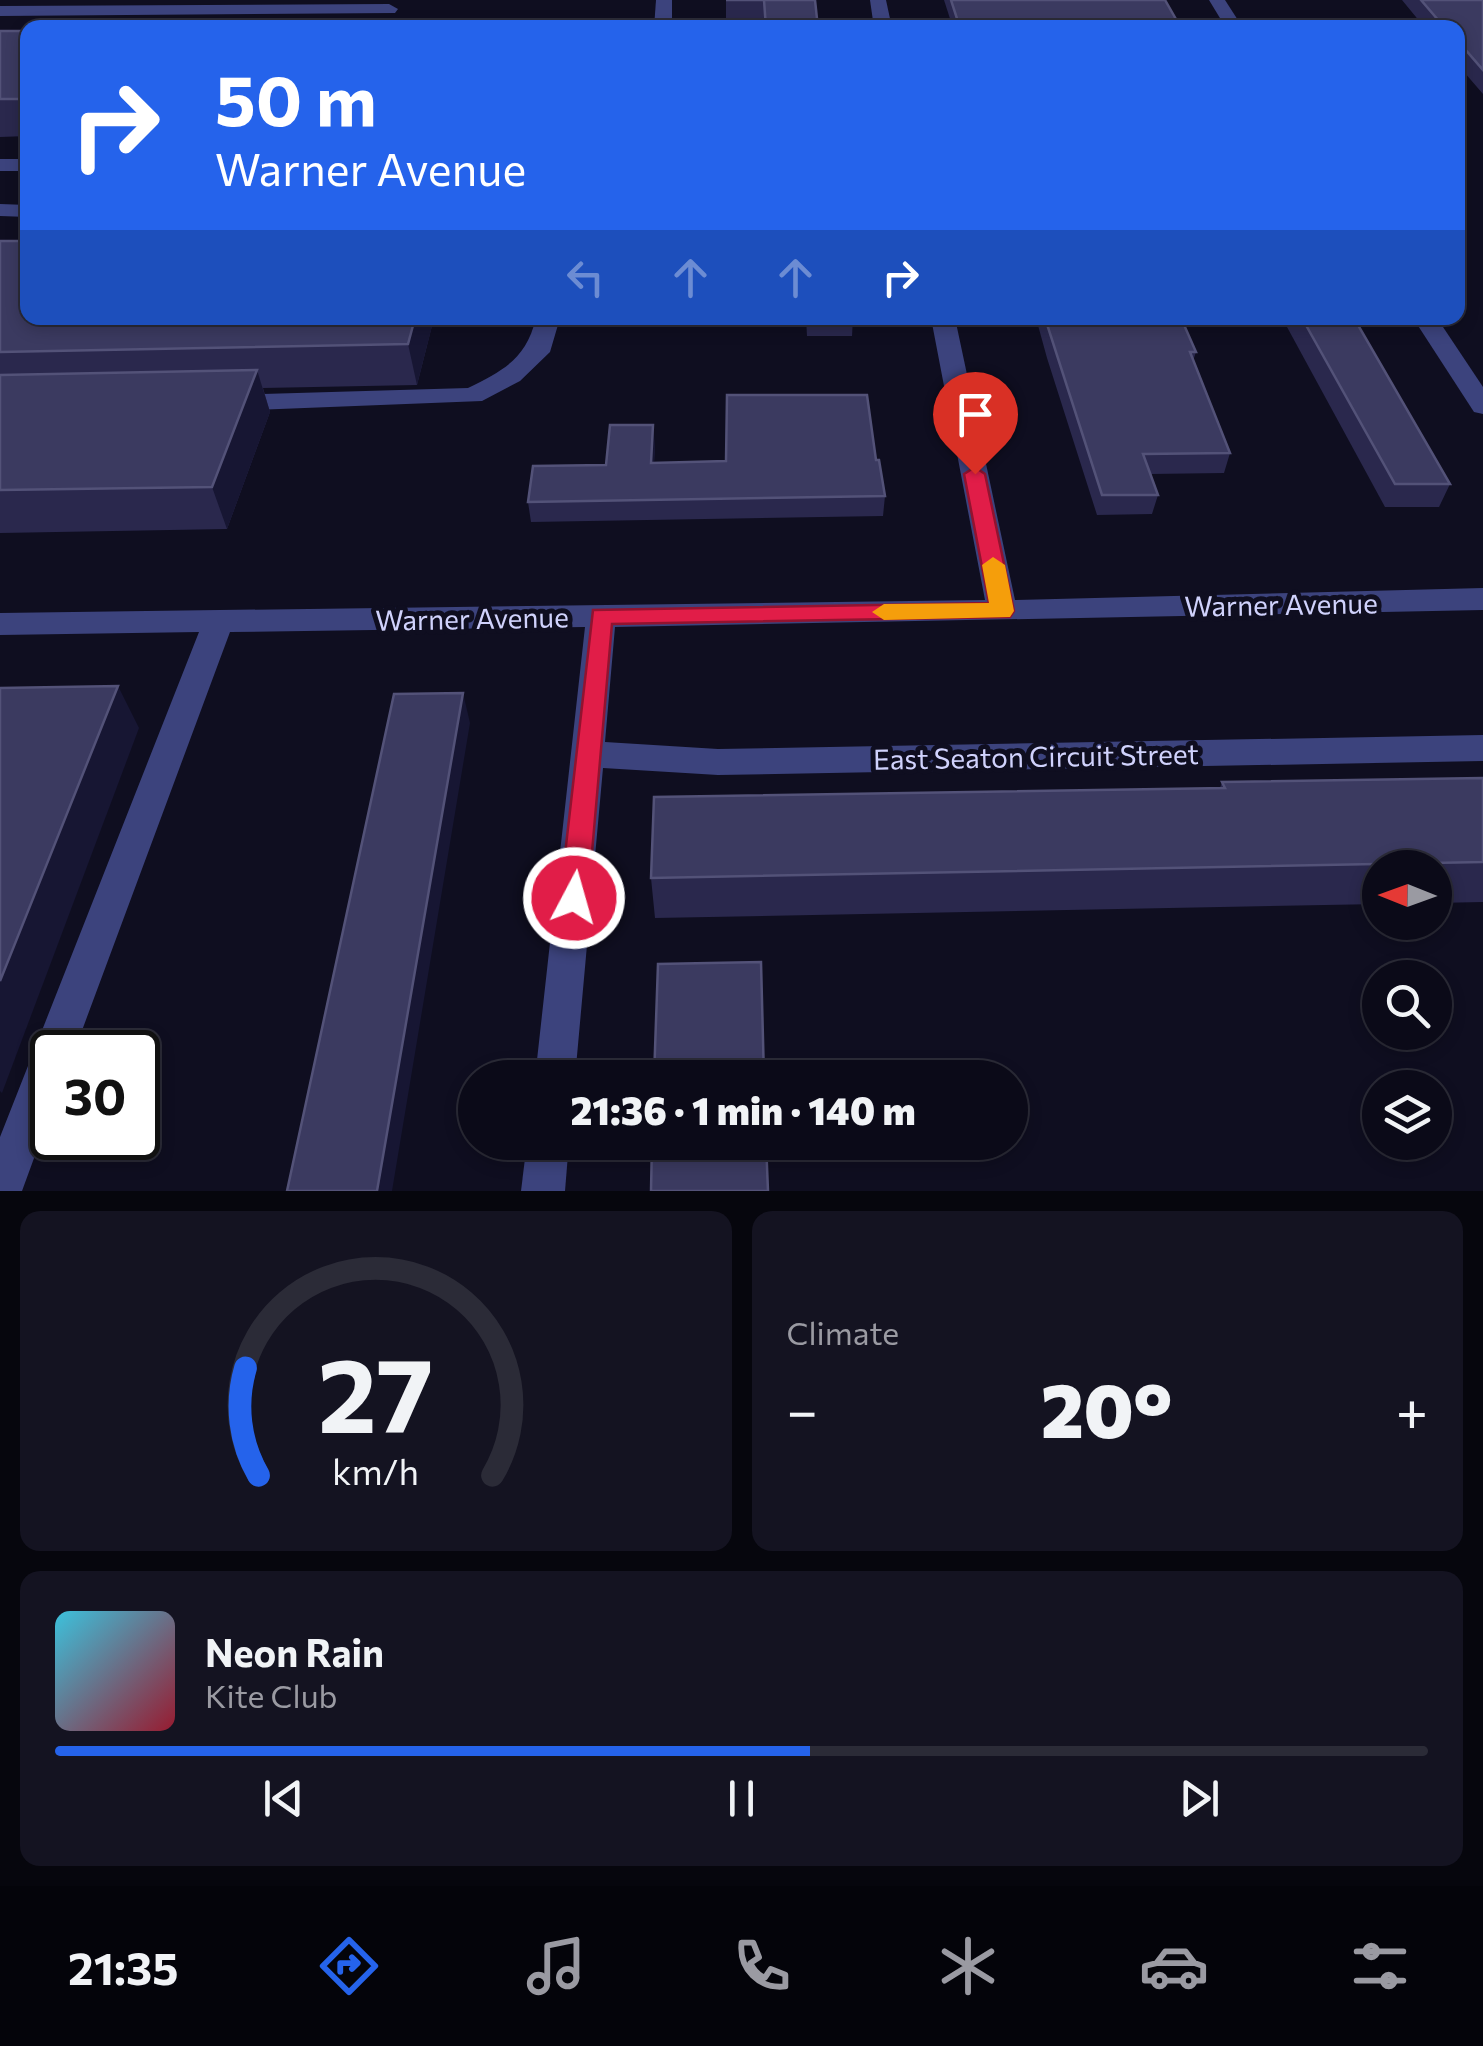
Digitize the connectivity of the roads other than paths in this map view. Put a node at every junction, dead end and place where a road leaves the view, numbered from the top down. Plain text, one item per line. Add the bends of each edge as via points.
1 (389, 8) dead end
2 (0, 11) edge
3 (546, 325) edge
4 (944, 325) edge
5 (1430, 325) edge
6 (198, 404) edge
7 (1483, 406) edge
8 (1483, 599) edge
9 (1002, 611) junction
10 (601, 616) junction
11 (220, 622) junction
12 (0, 624) edge
13 (1483, 748) edge
14 (588, 754) junction
15 (63, 1030) edge
16 (557, 1060) edge
17 (30, 1109) edge
18 (546, 1160) edge
19 (4, 1169) edge
20 (543, 1191) edge

1 - 2 street
3 - 6 street via 541,348 473,396
4 - 9 street
5 - 7 street
8 - 9 street, Warner Avenue
9 - 10 street, Warner Avenue
10 - 11 street, Warner Avenue
10 - 14 street
11 - 12 street, Warner Avenue
11 - 15 street
13 - 14 street, East Seaton Circuit Street via 718,762
14 - 16 street
17 - 19 street
18 - 20 street

